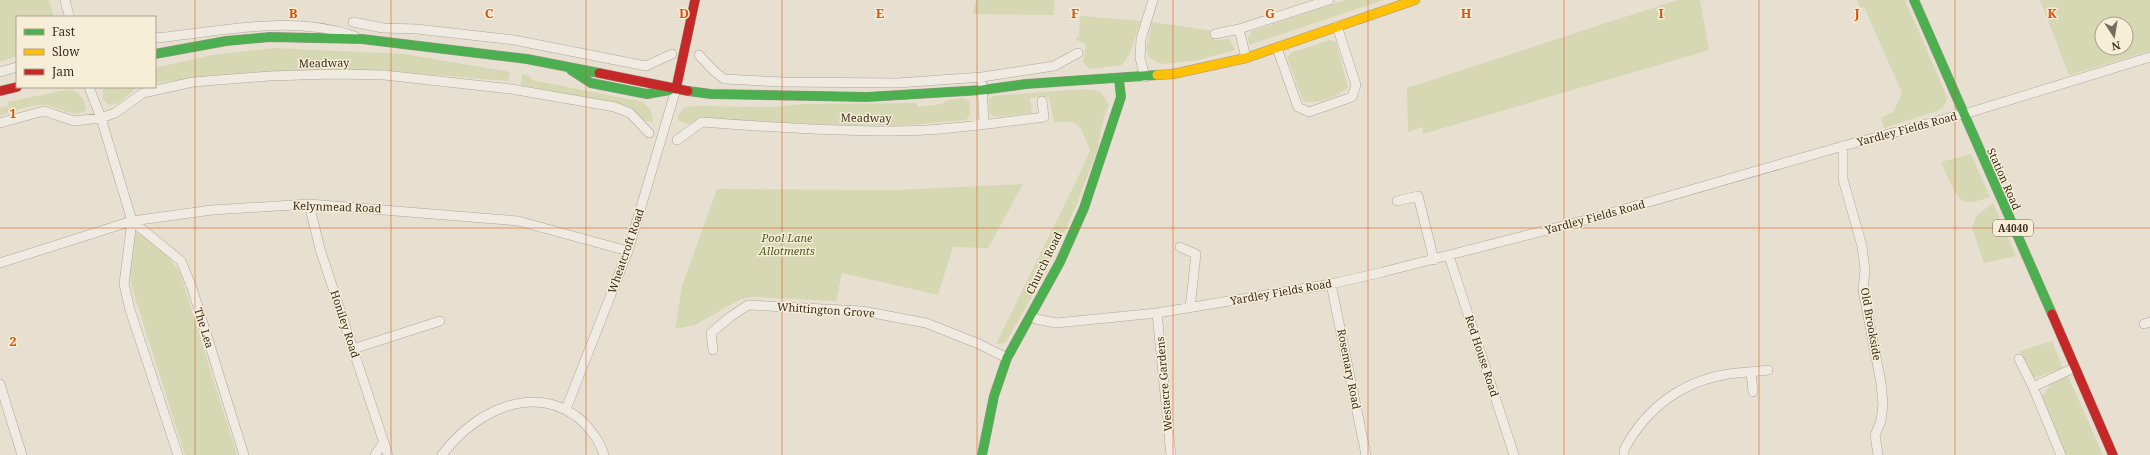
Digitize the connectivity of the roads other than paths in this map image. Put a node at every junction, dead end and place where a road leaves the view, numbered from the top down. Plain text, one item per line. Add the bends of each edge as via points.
1 (65, 0) edge
2 (696, 0) edge
3 (1153, 0) edge
4 (1329, 0) edge
5 (1415, 0) edge
6 (1914, 0) edge
7 (70, 16) edge
8 (353, 22) dead end
9 (1337, 26) junction
10 (383, 28) junction
11 (1239, 29) junction
12 (1215, 34) dead end
13 (156, 38) edge
14 (362, 38) junction
15 (376, 40) junction
16 (1277, 48) junction
17 (578, 52) junction
18 (1078, 53) dead end
19 (156, 54) edge
20 (672, 54) dead end
21 (699, 55) dead end
22 (2150, 57) edge
23 (1246, 58) junction
24 (564, 66) junction
25 (16, 67) edge
26 (574, 68) junction
27 (0, 72) edge
28 (982, 77) junction
29 (1145, 77) junction
30 (1119, 79) junction
31 (783, 82) junction
32 (16, 87) edge
33 (89, 88) edge
34 (676, 89) junction
35 (982, 90) junction
36 (0, 91) edge
37 (783, 95) junction
38 (1042, 101) dead end
39 (1963, 114) junction
40 (101, 118) junction
41 (0, 123) edge
42 (984, 124) junction
43 (649, 133) dead end
44 (677, 140) dead end
45 (1843, 146) junction
46 (1397, 201) dead end
47 (309, 204) junction
48 (132, 221) junction
49 (1180, 247) dead end
50 (628, 251) junction
51 (1449, 256) junction
52 (1434, 260) junction
53 (0, 263) edge
54 (1331, 284) junction
55 (1190, 308) junction
56 (1157, 313) junction
57 (1031, 315) junction
58 (440, 320) dead end
59 (354, 349) junction
60 (713, 350) dead end
61 (1007, 358) junction
62 (2019, 359) dead end
63 (2074, 368) junction
64 (1768, 370) dead end
65 (1751, 372) junction
66 (0, 384) edge
67 (2033, 387) junction
68 (1754, 392) dead end
69 (566, 409) junction
70 (383, 443) junction
71 (20, 455) edge
72 (178, 455) edge
73 (244, 455) edge
74 (375, 455) edge
75 (388, 455) edge
76 (442, 455) edge
77 (604, 455) edge
78 (982, 455) edge
79 (1171, 455) edge
80 (1366, 455) edge
81 (1514, 455) edge
82 (1624, 455) edge
83 (1878, 455) edge
84 (2061, 455) edge
85 (2113, 455) edge

1 - 7 street
2 - 34 street
3 - 29 street via 1141,39 1140,58
4 - 11 street
5 - 9 street, Meadway
6 - 39 street, Station Road / A4040
8 - 10 street
9 - 16 street, Meadway
9 - 16 street via 1356,85 1352,97 1309,112 1298,107
10 - 15 street
10 - 17 street via 514,40
11 - 12 street
11 - 23 street
13 - 14 street, Meadway via 237,28 300,25
14 - 15 street, Meadway
14 - 19 street, Meadway via 270,37 186,47
15 - 24 street, Meadway
16 - 23 street, Meadway
17 - 20 street via 646,66
17 - 26 street
18 - 28 street via 1054,66
21 - 31 street via 724,79
22 - 39 street, Yardley Fields Road
23 - 29 street, Meadway via 1173,74
24 - 26 street, Meadway
24 - 34 street, Meadway via 591,83 647,94
25 - 27 street
26 - 34 street, Meadway
28 - 31 street via 897,83
28 - 35 street
29 - 30 street, Meadway
30 - 35 street, Meadway via 1026,84
30 - 57 street, Church Road via 1121,97 1084,208 1060,262
31 - 37 street
32 - 36 street
33 - 40 street
34 - 37 street, Meadway via 715,94
34 - 50 street, Wheatcroft Road
35 - 37 street, Meadway via 867,97
35 - 42 street
38 - 42 street, Meadway via 1044,117
39 - 45 street, Yardley Fields Road
39 - 63 street, Station Road / A4040
40 - 41 street, Meadway via 74,121 44,110
40 - 43 street, Meadway via 115,113 143,93 193,82 270,76 370,75 511,89 615,107 630,113
40 - 48 street
42 - 44 street, Meadway via 895,131 793,129 702,122
45 - 51 street, Yardley Fields Road via 1590,219
45 - 83 street, Old Brookside via 1843,179 1862,246 1865,270 1863,290 1881,383 1883,404 1876,435
46 - 52 street via 1418,196
47 - 48 street, Kelynmead Road via 212,210
47 - 50 street, Kelynmead Road via 518,221
47 - 59 street, Honiley Road via 320,249
48 - 53 street, Kelynmead Road
48 - 72 street via 124,284 130,310
48 - 73 street, The Lea via 181,261 192,288
49 - 55 street via 1196,254
50 - 69 street, Wheatcroft Road
51 - 52 street, Yardley Fields Road
51 - 81 street, Red House Road
52 - 54 street, Yardley Fields Road
54 - 55 street, Yardley Fields Road
54 - 80 street, Rosemary Road
55 - 56 street, Yardley Fields Road
56 - 57 street, Yardley Fields Road via 1056,323 1036,319
56 - 79 street, Westacre Gardens
57 - 61 street, Church Road
58 - 59 street
59 - 70 street, Honiley Road
60 - 61 street, Whittington Grove via 711,333 748,305 862,311 926,323
61 - 78 street, Church Road via 994,396
62 - 67 street
63 - 67 street
63 - 85 street, Station Road / A4040
64 - 65 street
65 - 68 street
65 - 82 street via 1730,373 1710,378 1668,397 1642,421 1624,450
66 - 71 street
67 - 84 street
69 - 76 street via 551,403 531,402 512,404 490,412 448,446
69 - 77 street via 583,421
70 - 74 street
70 - 75 street, Honiley Road

